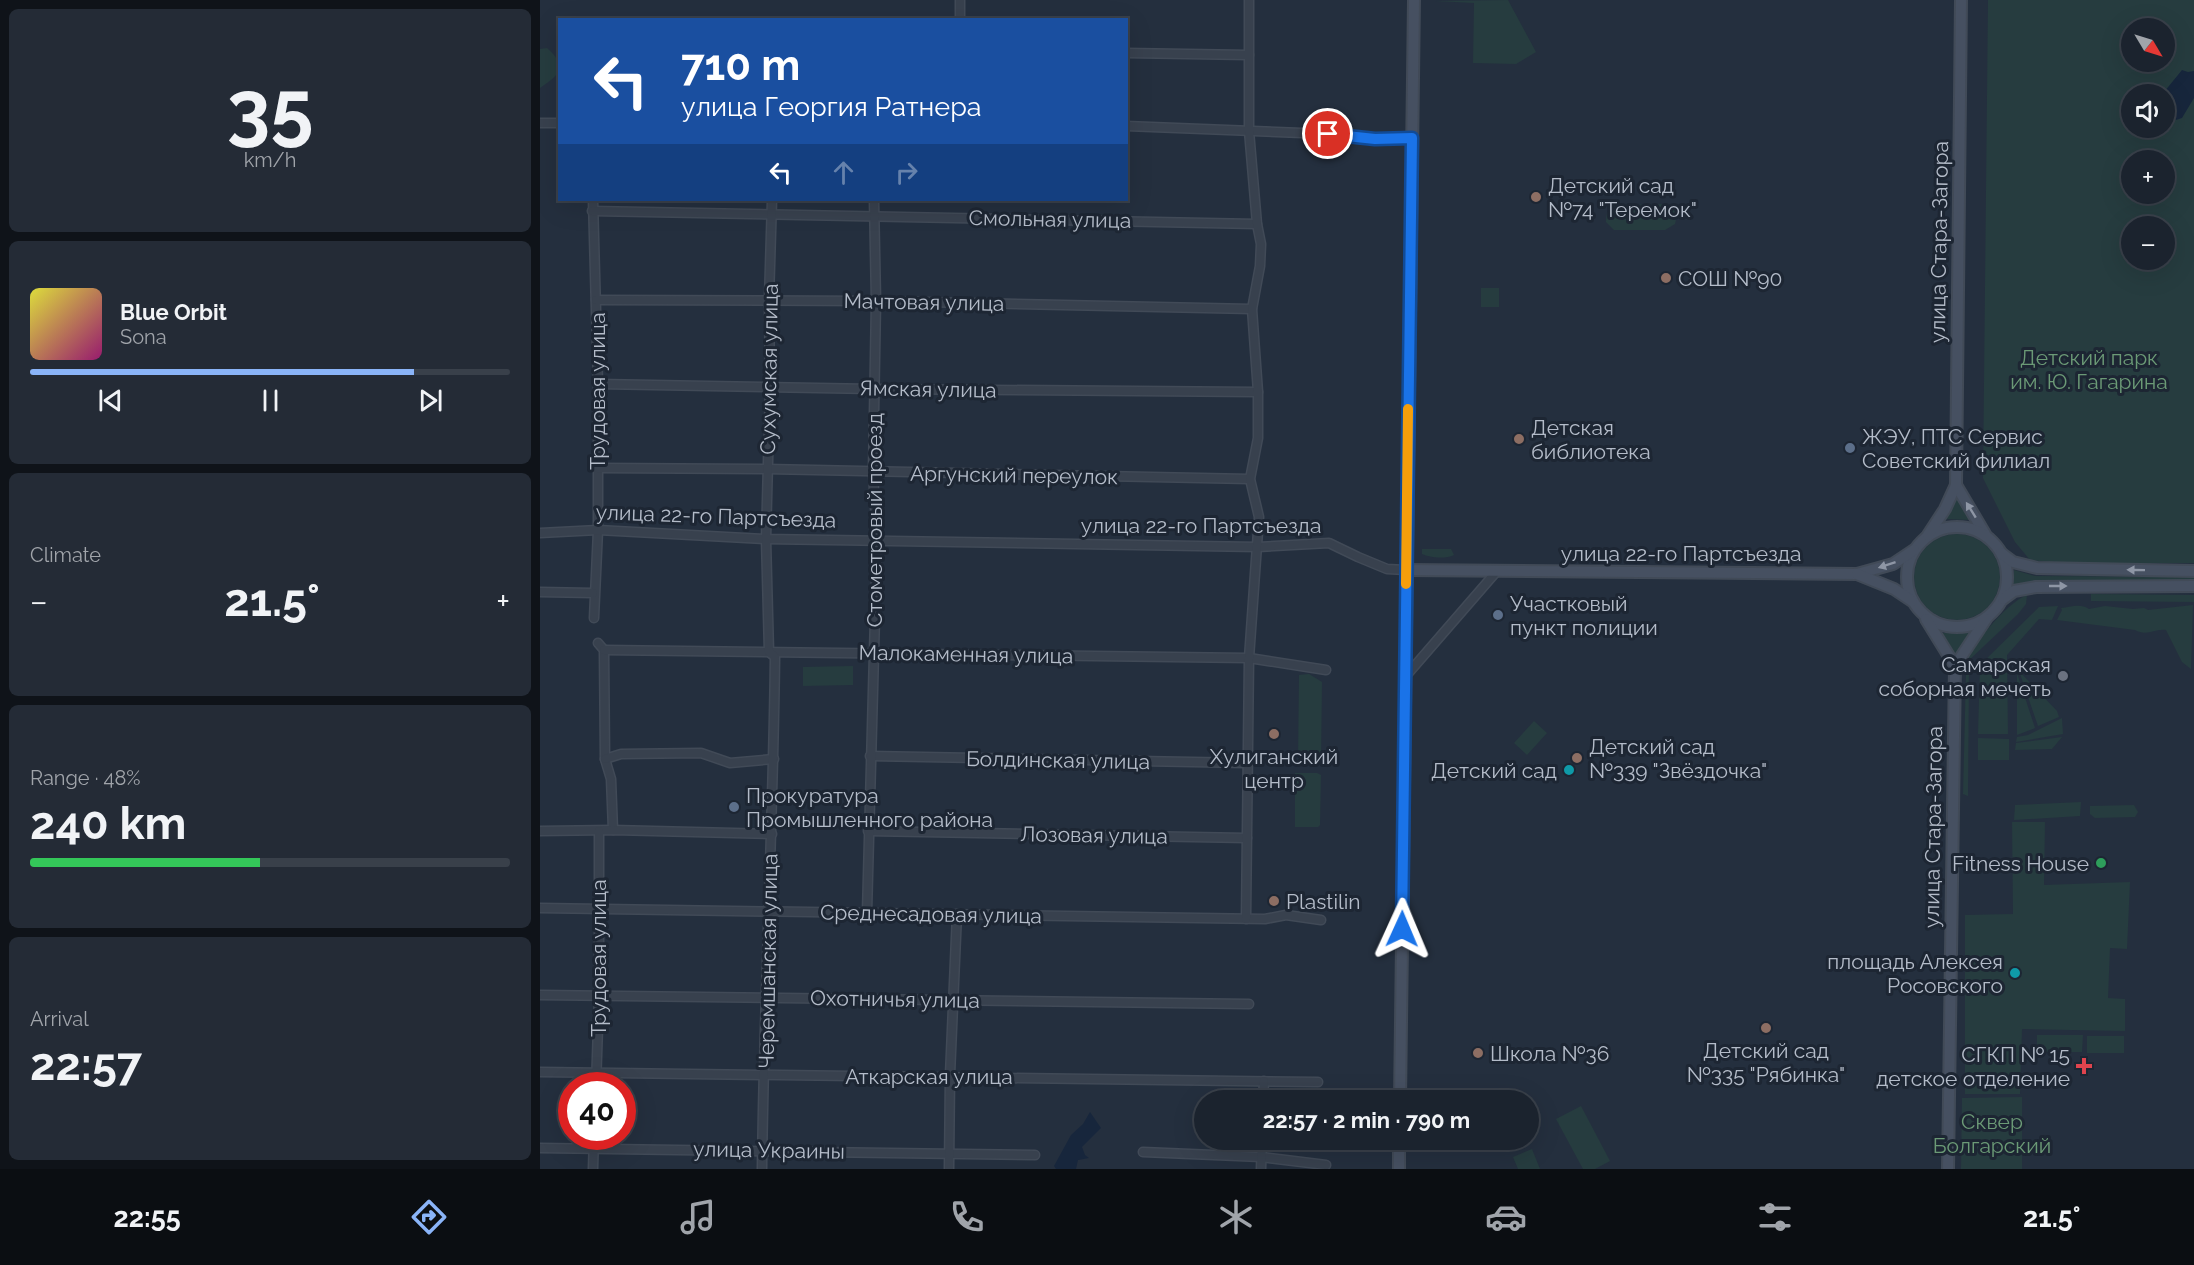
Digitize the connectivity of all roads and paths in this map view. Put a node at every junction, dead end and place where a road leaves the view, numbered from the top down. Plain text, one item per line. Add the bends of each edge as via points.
1 (960, 0) edge
2 (1249, 0) edge
3 (1414, 0) edge
4 (1962, 0) edge
5 (960, 18) edge
6 (1128, 53) edge
7 (1249, 55) junction
8 (540, 123) edge
9 (558, 123) edge
10 (1128, 126) edge
11 (1249, 131) junction
12 (1412, 138) junction
13 (593, 201) edge
14 (772, 201) edge
15 (874, 201) edge
16 (592, 211) junction
17 (771, 213) junction
18 (874, 215) junction
19 (1257, 224) junction
20 (769, 299) junction
21 (597, 300) junction
22 (876, 301) junction
23 (1252, 309) junction
24 (598, 384) junction
25 (770, 386) junction
26 (874, 389) junction
27 (1258, 392) junction
28 (597, 468) junction
29 (767, 469) junction
30 (873, 472) junction
31 (1250, 479) junction
32 (1956, 485) junction
33 (598, 530) junction
34 (540, 533) edge
35 (1985, 534) junction
36 (1928, 535) junction
37 (765, 539) junction
38 (877, 542) junction
39 (1258, 547) junction
40 (1914, 550) junction
41 (2001, 553) junction
42 (1406, 570) junction
43 (1497, 571) junction
44 (2194, 571) edge
45 (1857, 574) junction
46 (2194, 586) edge
47 (540, 592) edge
48 (593, 593) junction
49 (2002, 599) junction
50 (1912, 601) junction
51 (1923, 614) junction
52 (594, 618) dead end
53 (1986, 620) junction
54 (598, 643) dead end
55 (604, 650) junction
56 (770, 652) junction
57 (873, 653) junction
58 (1250, 658) junction
59 (1955, 666) junction
60 (1326, 670) dead end
61 (1405, 677) junction
62 (870, 756) junction
63 (605, 759) junction
64 (774, 759) junction
65 (1247, 763) junction
66 (613, 830) junction
67 (540, 831) edge
68 (598, 831) junction
69 (868, 831) junction
70 (772, 834) junction
71 (1247, 838) junction
72 (540, 908) edge
73 (598, 909) junction
74 (769, 911) junction
75 (867, 913) junction
76 (957, 914) junction
77 (1246, 919) junction
78 (1321, 920) dead end
79 (540, 995) edge
80 (599, 997) junction
81 (765, 997) junction
82 (952, 999) junction
83 (1250, 1004) dead end
84 (540, 1072) edge
85 (596, 1072) edge
86 (558, 1073) edge
87 (636, 1074) edge
88 (765, 1075) junction
89 (950, 1075) junction
90 (1264, 1081) junction
91 (1318, 1082) dead end
92 (1264, 1090) edge
93 (1400, 1090) edge
94 (540, 1148) edge
95 (558, 1148) edge
96 (636, 1148) edge
97 (762, 1149) junction
98 (594, 1150) edge
99 (1261, 1150) edge
100 (1399, 1150) edge
101 (1143, 1152) dead end
102 (949, 1153) junction
103 (1035, 1155) dead end
104 (1261, 1157) junction
105 (1326, 1165) dead end
106 (593, 1169) edge
107 (762, 1169) edge
108 (949, 1169) edge
109 (1261, 1169) edge
110 (1399, 1169) edge
111 (1948, 1169) edge

1 - 5 street
2 - 7 street
3 - 12 street
4 - 32 street, улица Стара-Загора
6 - 7 street
7 - 11 street
8 - 9 street
10 - 11 street
11 - 12 street
11 - 19 street
12 - 42 street
13 - 16 street, Трудовая улица
14 - 17 street, Сухумская улица
15 - 18 street, Стометровый проезд
16 - 17 street, Смольная улица
16 - 21 street, Трудовая улица
17 - 18 street, Смольная улица
17 - 20 street, Сухумская улица
18 - 19 street, Смольная улица
18 - 22 street, Стометровый проезд
19 - 23 street via 1262,244
20 - 21 street, Мачтовая улица
20 - 22 street, Мачтовая улица
20 - 25 street, Сухумская улица
21 - 24 street, Трудовая улица
22 - 23 street, Мачтовая улица
22 - 26 street, Стометровый проезд
23 - 27 street
24 - 25 street, Ямская улица
24 - 28 street, Трудовая улица
25 - 26 street, Ямская улица
25 - 29 street, Сухумская улица
26 - 27 street, Ямская улица
26 - 30 street, Стометровый проезд
27 - 31 street via 1258,438
28 - 29 street, Аргунский переулок
28 - 33 street, Трудовая улица
29 - 30 street, Аргунский переулок
29 - 37 street, Сухумская улица
30 - 31 street, Аргунский переулок
30 - 38 street, Стометровый проезд
31 - 39 street via 1259,517
35 -> 32 street
32 - 36 street, улица Стара-Загора
33 - 34 street, улица 22-го Партсъезда
33 - 37 street, улица 22-го Партсъезда
33 - 48 street, Трудовая улица
35 - 36 street via 1962,526 1946,527
35 - 41 street
36 - 40 street
37 - 38 street, улица 22-го Партсъезда
37 - 56 street, Черемшанская улица
38 - 39 street, улица 22-го Партсъезда
38 - 57 street, Стометровый проезд
39 - 42 street, улица 22-го Партсъезда via 1329,543 1387,569
39 - 58 street
40 -> 45 street, улица 22-го Партсъезда via 1893,564
40 - 50 street via 1908,564 1907,584
44 -> 41 street via 2037,568 2013,562
41 - 49 street via 2007,570
42 - 43 street, улица 22-го Партсъезда
42 - 61 street
43 - 45 street, улица 22-го Партсъезда
43 - 61 street
45 - 50 street, улица 22-го Партсъезда
49 -> 46 street via 2014,591 2036,587
47 - 48 street
48 - 52 street, Трудовая улица
49 - 53 street
50 - 51 street
51 - 53 street via 1955,627
51 - 59 street, улица Стара-Загора
53 - 59 street
54 - 55 street
55 - 56 street, Малокаменная улица
55 - 63 street
56 - 57 street, Малокаменная улица
56 - 64 street, Черемшанская улица via 775,657
57 - 58 street, Малокаменная улица
57 - 62 street, Стометровый проезд
58 - 60 street, Малокаменная улица
58 - 65 street
59 - 111 street, улица Стара-Загора
61 - 93 street
62 - 65 street, Болдинская улица
62 - 69 street, Стометровый проезд
63 - 64 street via 621,754 701,753 730,762
63 - 66 street via 611,779
64 - 70 street, Черемшанская улица
65 - 71 street
66 - 68 street
66 - 70 street
67 - 68 street
68 - 73 street, Трудовая улица
69 - 71 street, Лозовая улица
69 - 75 street, Стометровый проезд
70 - 74 street, Черемшанская улица
71 - 77 street
72 - 73 street, Среднесадовая улица
73 - 74 street, Среднесадовая улица
73 - 80 street, Трудовая улица
74 - 75 street, Среднесадовая улица
74 - 81 street, Черемшанская улица
75 - 76 street, Среднесадовая улица
76 - 77 street, Среднесадовая улица
76 - 82 street
77 - 78 street, Среднесадовая улица via 1286,915
79 - 80 street, Охотничья улица
80 - 81 street, Охотничья улица
80 - 85 street, Трудовая улица
81 - 82 street, Охотничья улица
81 - 88 street, Черемшанская улица
82 - 83 street, Охотничья улица
82 - 89 street
84 - 86 street, Аткарская улица
87 - 88 street, Аткарская улица
88 - 89 street, Аткарская улица
88 - 97 street, Черемшанская улица
89 - 90 street, Аткарская улица
89 - 102 street
90 - 91 street, Аткарская улица
90 - 92 street
94 - 95 street, улица Украины
96 - 97 street, улица Украины
97 - 102 street, улица Украины
97 - 107 street, Черемшанская улица
98 - 106 street
99 - 104 street
100 - 110 street
101 - 104 street
102 - 103 street, улица Украины
102 - 108 street
104 - 105 street
104 - 109 street

